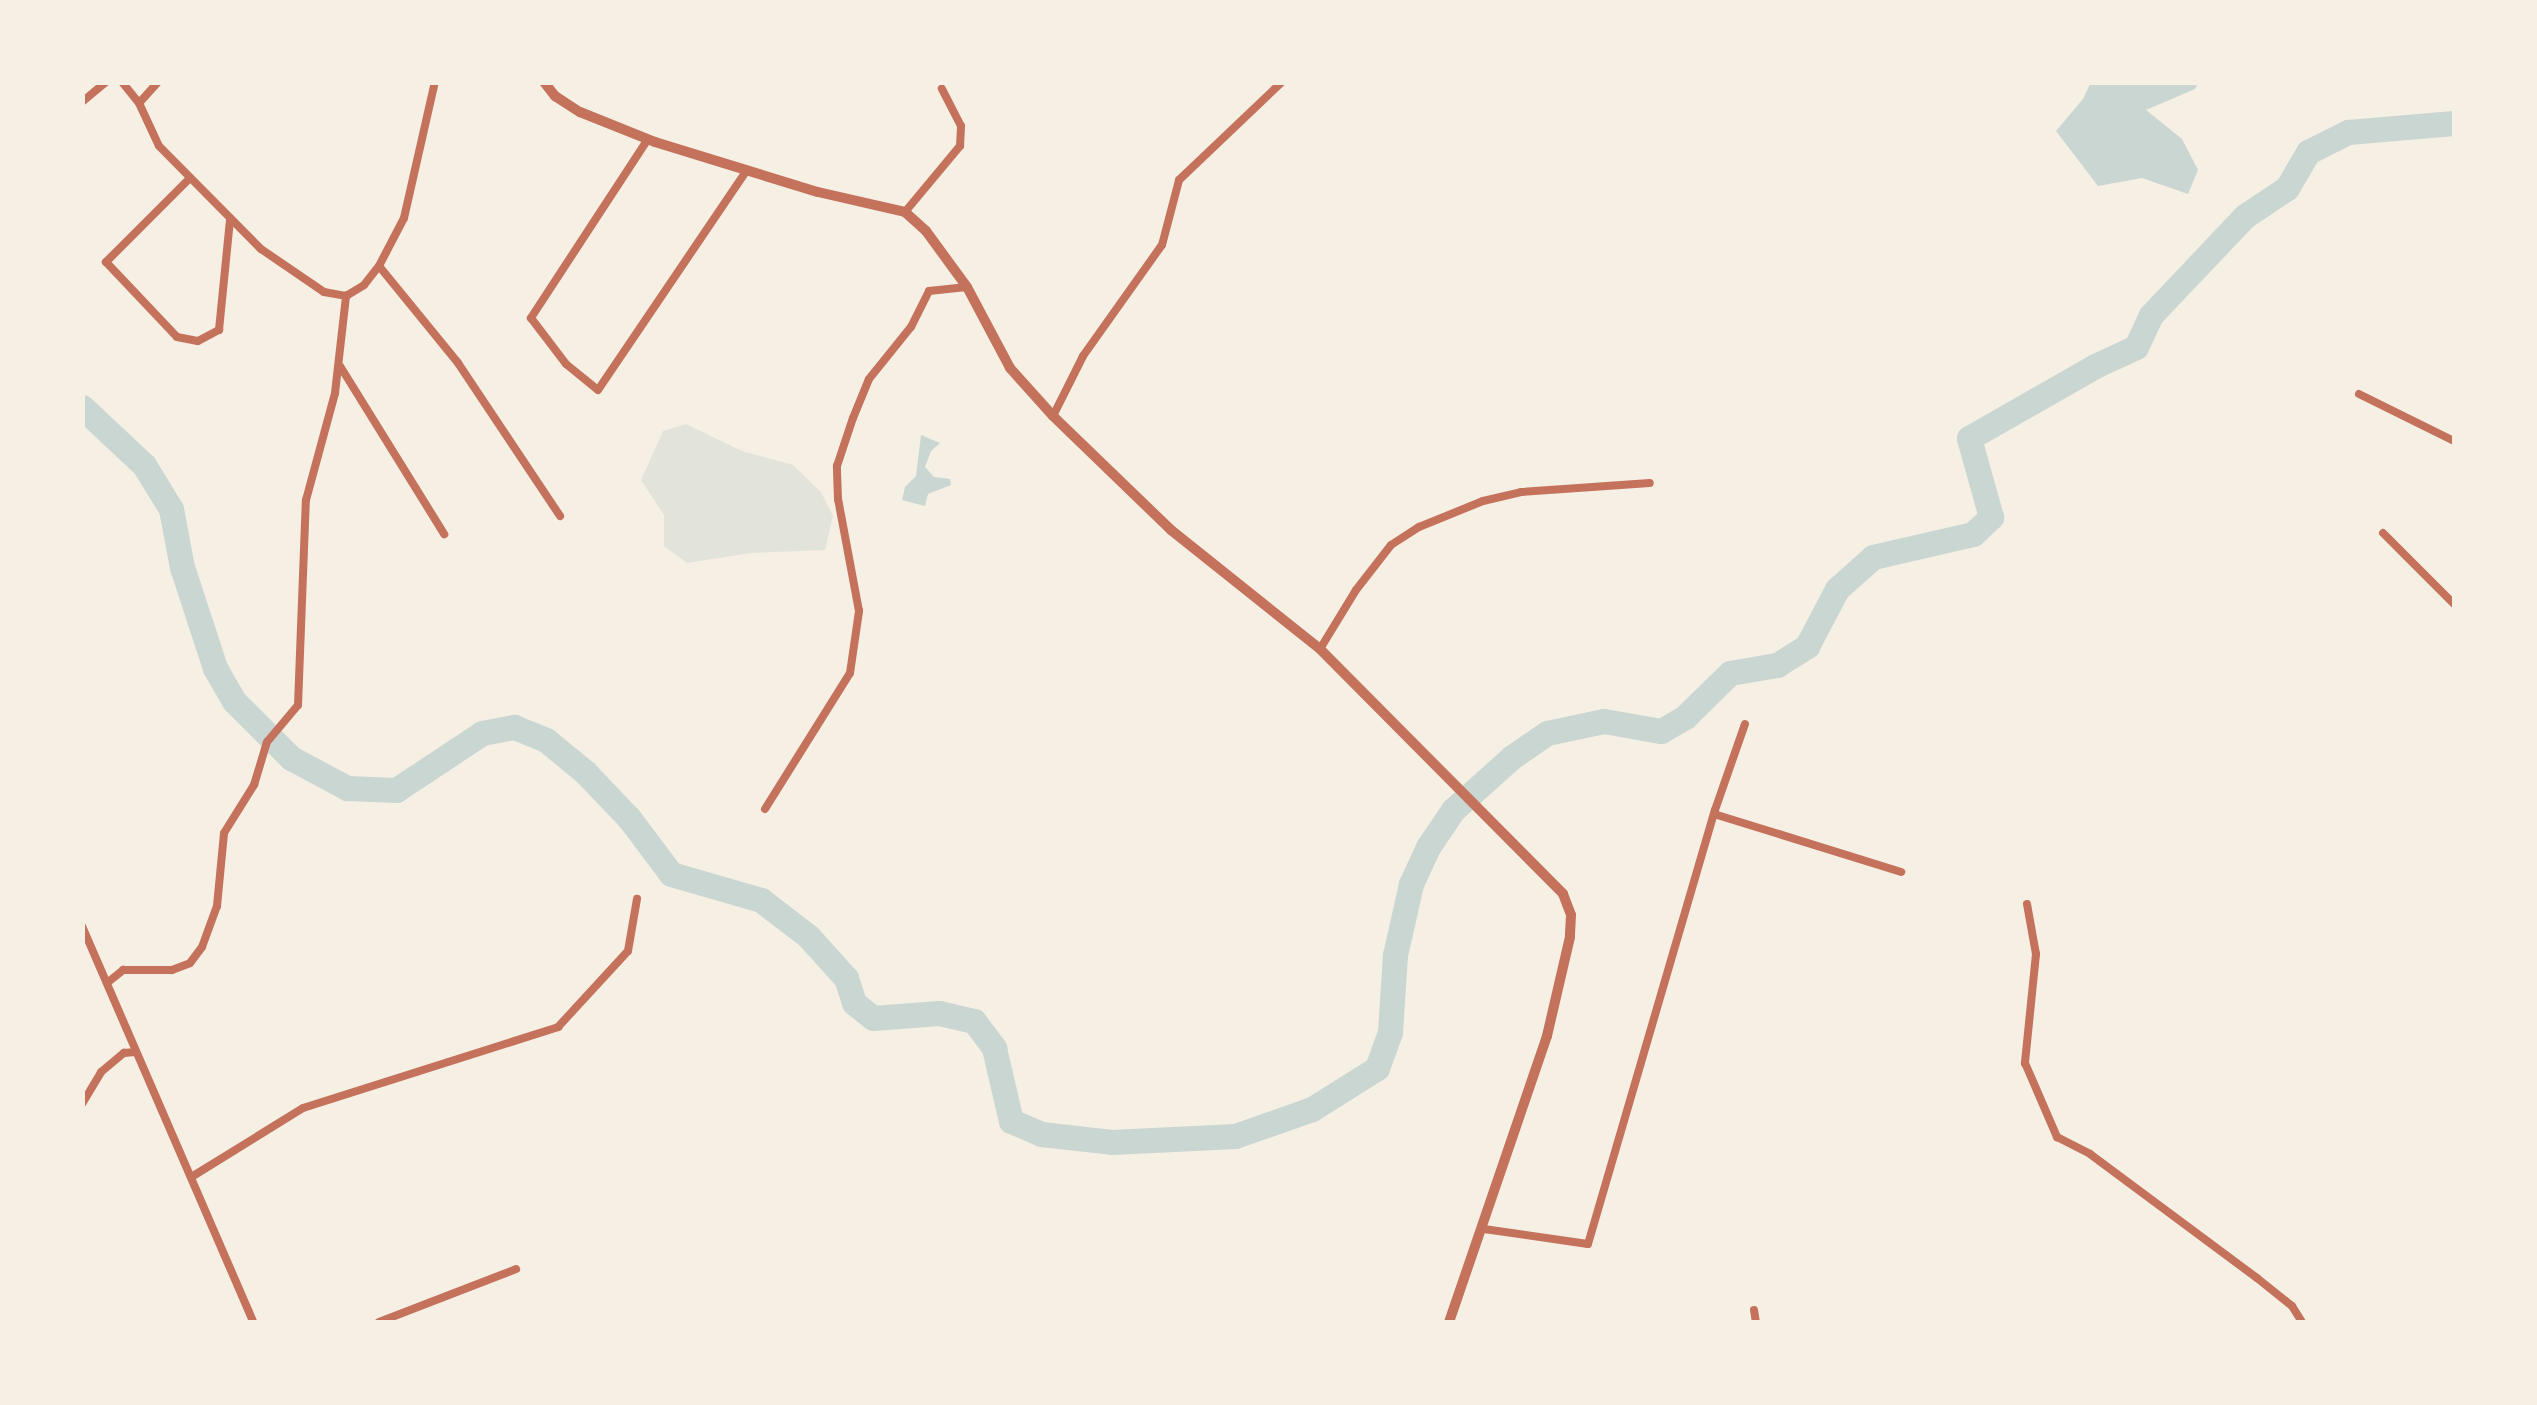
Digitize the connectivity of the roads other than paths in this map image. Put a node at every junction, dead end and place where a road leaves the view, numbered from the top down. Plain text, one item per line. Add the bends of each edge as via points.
1 (106, 82) edge
2 (122, 82) edge
3 (158, 82) edge
4 (435, 82) edge
5 (544, 82) edge
6 (1282, 82) edge
7 (942, 89) dead end
8 (82, 102) edge
9 (139, 103) junction
10 (648, 139) junction
11 (747, 170) junction
12 (190, 178) junction
13 (905, 212) junction
14 (230, 218) junction
15 (379, 266) junction
16 (967, 288) junction
17 (346, 296) junction
18 (340, 366) junction
19 (2359, 394) dead end
20 (1053, 416) junction
21 (2454, 441) edge
22 (1650, 483) dead end
23 (560, 516) dead end
24 (2383, 533) dead end
25 (444, 534) dead end
26 (2454, 604) edge
27 (1320, 649) junction
28 (1745, 724) dead end
29 (765, 808) dead end
30 (1714, 814) junction
31 (1902, 872) dead end
32 (636, 899) dead end
33 (2026, 904) dead end
34 (82, 926) edge
35 (107, 982) junction
36 (135, 1052) junction
37 (82, 1104) edge
38 (193, 1176) junction
39 (1484, 1229) junction
40 (516, 1269) dead end
41 (1754, 1310) dead end
42 (253, 1322) edge
43 (379, 1322) edge
44 (1449, 1322) edge
45 (1756, 1322) edge
46 (2302, 1322) edge

1 - 8 street
2 - 9 street
3 - 9 street
4 - 15 street via 404,218
5 - 10 street via 580,112
6 - 20 street via 1179,180 1162,244 1083,356
7 - 13 street via 961,126 960,146
9 - 12 street via 159,146
10 - 11 street
10 - 11 street via 531,318 566,364 598,390
11 - 13 street
12 - 14 street
12 - 14 street via 106,262 177,337 198,341 218,330
13 - 16 street
14 - 17 street via 261,249 324,292
15 - 17 street
15 - 23 street via 458,363
16 - 20 street via 1010,368
16 - 29 street via 930,291 869,379 853,418 836,466 859,611 850,673
17 - 18 street
18 - 25 street
18 - 35 street via 306,500 298,705 268,742 254,785 224,833 217,906 202,947 190,963 172,970 123,970
19 - 21 street
20 - 27 street via 1170,530
22 - 27 street via 1521,492 1419,527 1391,545
24 - 26 street
27 - 39 street via 1563,894 1571,915 1548,1036
28 - 30 street
30 - 31 street
30 - 39 street via 1588,1244
32 - 38 street via 628,951 558,1027 304,1108
33 - 46 street via 2036,954 2025,1063 2057,1137 2090,1154 2257,1278
34 - 35 street
35 - 36 street
36 - 37 street via 101,1072
36 - 38 street
38 - 42 street
39 - 44 street
40 - 43 street
41 - 45 street

